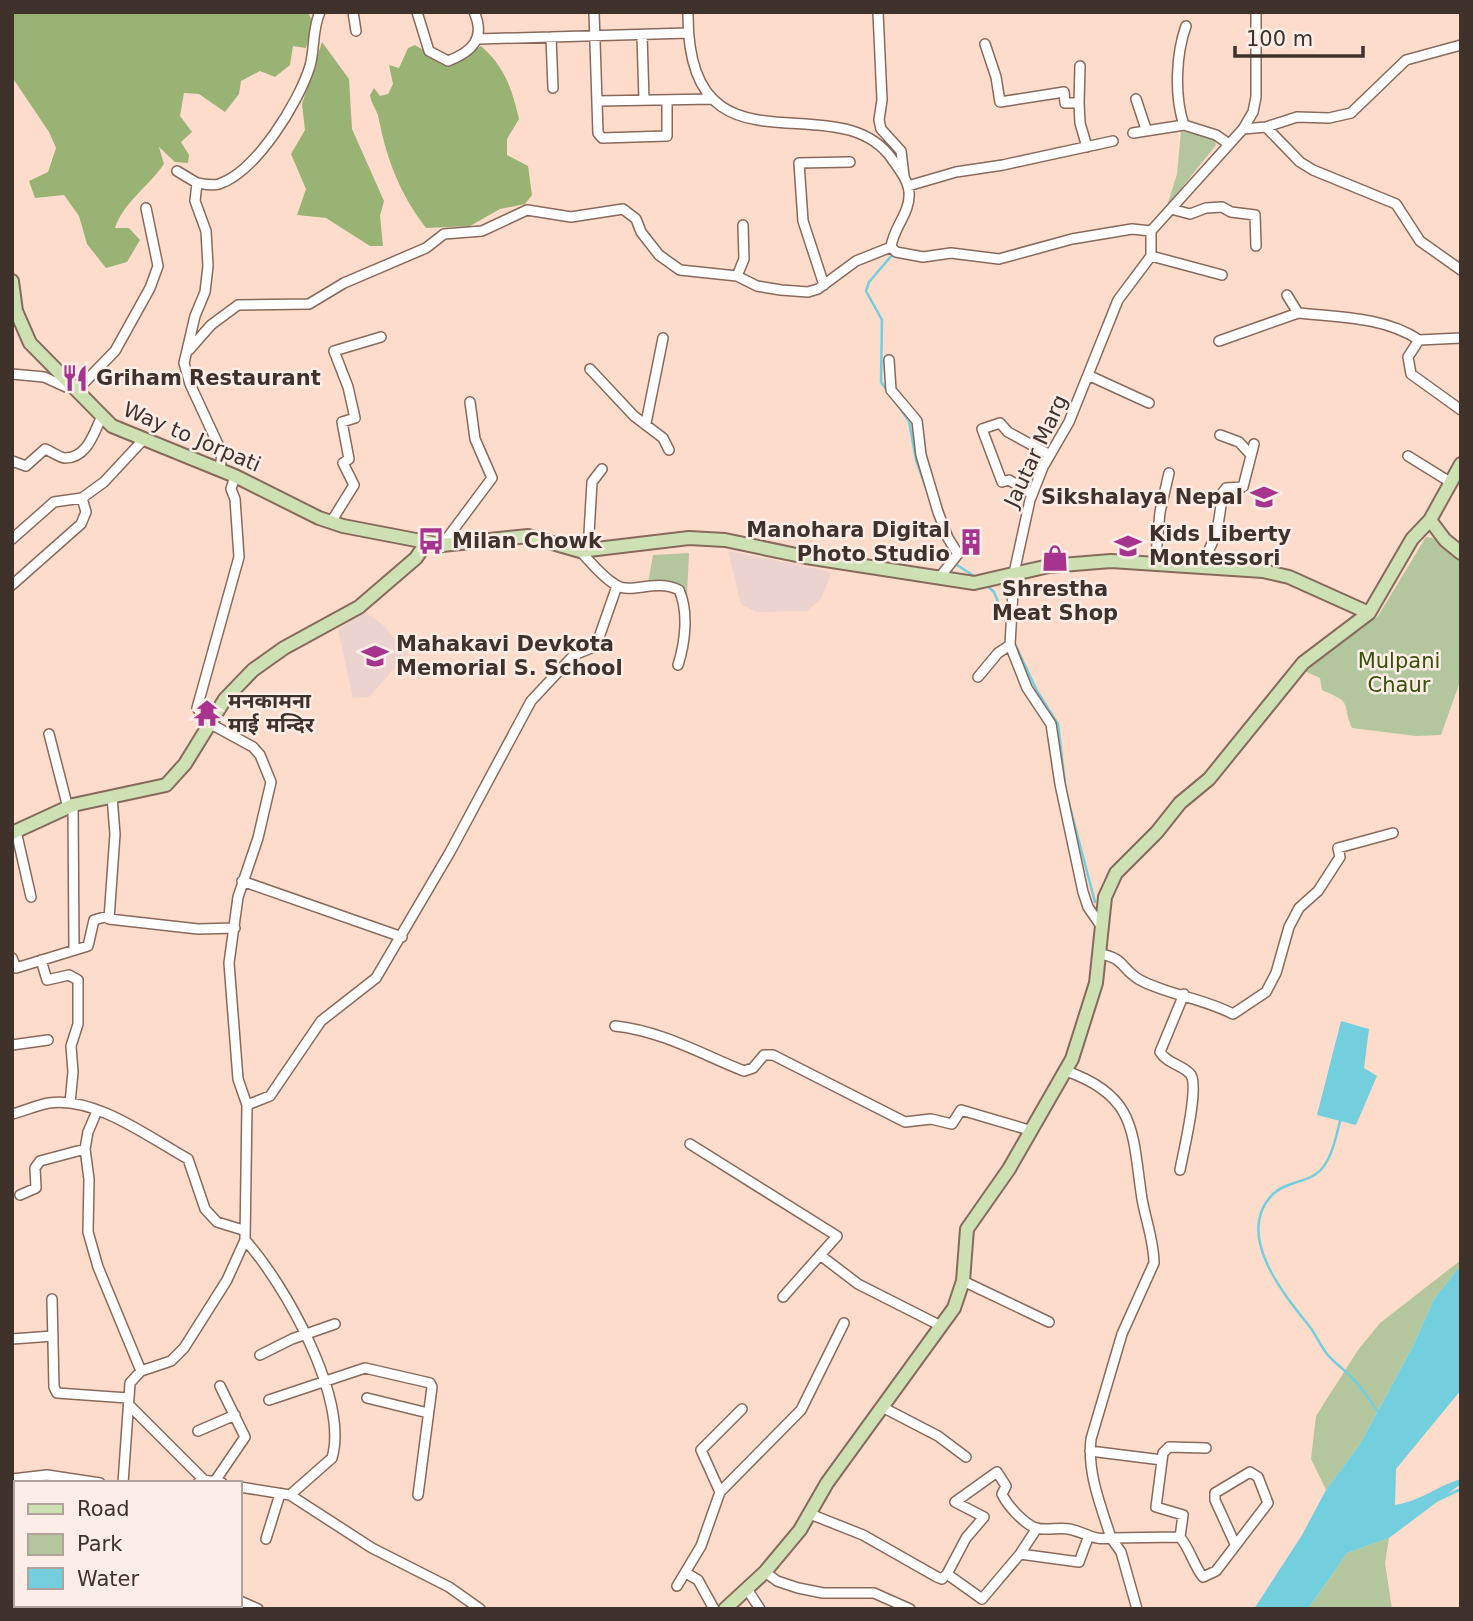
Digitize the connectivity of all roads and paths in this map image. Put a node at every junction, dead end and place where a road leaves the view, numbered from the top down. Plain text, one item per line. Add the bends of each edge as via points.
1 (320, 12) edge
2 (353, 12) edge
3 (416, 12) edge
4 (474, 12) edge
5 (594, 12) edge
6 (688, 12) edge
7 (878, 12) edge
8 (1256, 12) edge
9 (1186, 26) dead end
10 (356, 31) dead end
11 (688, 33) junction
12 (642, 34) junction
13 (595, 36) junction
14 (551, 37) junction
15 (478, 39) junction
16 (985, 44) dead end
17 (1461, 45) edge
18 (1080, 66) dead end
19 (553, 88) dead end
20 (713, 99) junction
21 (1136, 99) dead end
22 (644, 100) junction
23 (667, 100) junction
24 (597, 101) junction
25 (1079, 103) junction
26 (1184, 125) junction
27 (1266, 127) junction
28 (1146, 129) junction
29 (1243, 129) junction
30 (1133, 133) dead end
31 (1113, 141) dead end
32 (1229, 144) junction
33 (1087, 148) junction
34 (850, 162) dead end
35 (177, 171) dead end
36 (904, 176) junction
37 (197, 183) junction
38 (908, 186) junction
39 (146, 208) dead end
40 (1171, 209) junction
41 (743, 225) dead end
42 (1151, 231) junction
43 (1256, 246) dead end
44 (891, 247) junction
45 (1151, 256) junction
46 (1461, 270) edge
47 (1222, 275) dead end
48 (737, 276) junction
49 (12, 281) edge
50 (824, 285) junction
51 (1287, 295) dead end
52 (1298, 313) junction
53 (381, 337) dead end
54 (663, 338) dead end
55 (1461, 338) edge
56 (1419, 340) junction
57 (1219, 341) dead end
58 (188, 350) junction
59 (889, 360) dead end
60 (590, 369) dead end
61 (12, 374) edge
62 (1090, 376) junction
63 (74, 389) junction
64 (470, 402) dead end
65 (1149, 403) dead end
66 (1461, 410) edge
67 (101, 418) junction
68 (646, 423) junction
69 (1220, 435) dead end
70 (144, 439) junction
71 (1254, 444) dead end
72 (669, 450) dead end
73 (1050, 455) junction
74 (1251, 455) junction
75 (1408, 456) dead end
76 (12, 461) edge
77 (1461, 464) edge
78 (602, 469) dead end
79 (219, 470) junction
80 (1169, 472) dead end
81 (235, 476) junction
82 (1450, 482) junction
83 (1032, 494) junction
84 (82, 498) junction
85 (1430, 520) junction
86 (331, 522) junction
87 (12, 539) edge
88 (426, 543) junction
89 (442, 545) junction
90 (584, 551) junction
91 (1461, 553) edge
92 (1155, 565) junction
93 (1201, 568) junction
94 (1014, 573) junction
95 (939, 578) junction
96 (12, 585) edge
97 (617, 586) junction
98 (1369, 613) junction
99 (1010, 645) junction
100 (678, 665) dead end
101 (978, 677) dead end
102 (209, 723) junction
103 (48, 734) dead end
104 (112, 796) junction
105 (70, 807) junction
106 (14, 832) edge
107 (1393, 832) dead end
108 (242, 881) junction
109 (31, 897) dead end
110 (108, 916) junction
111 (1101, 926) junction
112 (235, 928) junction
113 (402, 937) junction
114 (75, 950) junction
115 (1100, 954) junction
116 (12, 958) edge
117 (41, 960) junction
118 (1184, 994) junction
119 (615, 1026) dead end
120 (48, 1040) dead end
121 (12, 1045) edge
122 (1066, 1071) junction
123 (69, 1103) junction
124 (247, 1105) junction
125 (97, 1111) junction
126 (12, 1114) edge
127 (1030, 1130) junction
128 (690, 1144) dead end
129 (85, 1149) junction
130 (1180, 1170) dead end
131 (20, 1195) dead end
132 (243, 1230) junction
133 (244, 1240) junction
134 (820, 1255) junction
135 (963, 1281) junction
136 (783, 1297) dead end
137 (52, 1298) dead end
138 (1049, 1322) dead end
139 (844, 1323) dead end
140 (335, 1324) dead end
141 (941, 1326) junction
142 (306, 1334) junction
143 (53, 1336) junction
144 (12, 1339) edge
145 (260, 1355) dead end
146 (141, 1371) junction
147 (323, 1381) junction
148 (220, 1386) dead end
149 (367, 1398) dead end
150 (269, 1400) dead end
151 (129, 1401) junction
152 (884, 1408) junction
153 (742, 1409) dead end
154 (428, 1413) junction
155 (235, 1415) junction
156 (198, 1431) dead end
157 (1206, 1448) dead end
158 (1090, 1451) junction
159 (966, 1457) dead end
160 (1162, 1460) junction
161 (12, 1479) edge
162 (87, 1481) edge
163 (123, 1481) edge
164 (209, 1481) edge
165 (211, 1481) edge
166 (242, 1488) edge
167 (720, 1492) junction
168 (285, 1495) junction
169 (418, 1495) dead end
170 (810, 1514) junction
171 (1037, 1528) junction
172 (1180, 1537) junction
173 (1088, 1538) junction
174 (1111, 1538) junction
175 (265, 1539) dead end
176 (1235, 1544) junction
177 (1020, 1554) junction
178 (765, 1572) junction
179 (686, 1573) junction
180 (947, 1574) junction
181 (677, 1586) dead end
182 (747, 1589) junction
183 (242, 1602) edge
184 (258, 1609) edge
185 (480, 1609) edge
186 (714, 1609) edge
187 (725, 1609) edge
188 (760, 1609) edge
189 (910, 1609) edge
190 (1137, 1609) edge

1 - 37 street via 310,66 286,117 234,177 216,186
2 - 10 street
3 - 15 street via 424,44 441,59 461,56
4 - 15 street
5 - 13 street
6 - 11 street
7 - 36 street via 879,120 881,129 901,151
8 - 29 street via 1256,97
9 - 26 street via 1179,77
11 - 12 street
11 - 20 street via 691,59
12 - 13 street
12 - 22 street
13 - 14 street
13 - 24 street
14 - 15 street
14 - 19 street
16 - 25 street via 1000,102 1064,92 1065,103
17 - 27 street via 1406,60 1350,113 1297,117
18 - 25 street
20 - 23 street
20 - 36 street via 747,118 862,133 886,150
21 - 28 street
22 - 23 street
22 - 24 street
23 - 24 street via 667,135 607,139 598,133
25 - 33 street
26 - 28 street
26 - 32 street
27 - 29 street
27 - 46 street via 1313,170 1396,204 1420,241
28 - 30 street
29 - 32 street
31 - 33 street
32 - 40 street
33 - 38 street via 956,172
34 - 50 street via 799,163 803,221
35 - 37 street
36 - 38 street
37 - 58 street via 195,201 206,231 208,266
38 - 44 street via 909,202
39 - 63 street via 158,266 150,288 115,351
40 - 42 street
40 - 43 street via 1182,214 1216,207 1251,213 1255,215
41 - 48 street via 744,259
42 - 44 street via 1132,229 1072,239 999,259 960,253 923,257
42 - 45 street
44 - 50 street via 856,261
45 - 47 street
45 - 62 street, Jautar Marg via 1118,300
48 - 50 street via 780,290 808,292
48 - 58 street via 693,274 670,264 623,209 571,217 527,210 482,231 444,234 426,248 344,283 309,304 238,305
49 - 63 street, Way to Jorpati via 16,311 30,343
51 - 52 street
52 - 56 street via 1382,323
52 - 57 street
53 - 86 street via 334,351 355,418 342,422 349,459 343,463 354,485
54 - 68 street
55 - 56 street
56 - 66 street via 1408,357 1411,374
58 - 79 street via 184,363 190,384 222,453
59 - 95 street via 891,390 917,421 929,484 957,551
60 - 68 street
61 - 63 street via 44,377
62 - 65 street
62 - 73 street, Jautar Marg
63 - 67 street, Way to Jorpati
64 - 89 street via 475,439 492,478
67 - 70 street, Way to Jorpati
67 - 76 street via 88,446 69,457 45,449 26,466
68 - 72 street
69 - 74 street via 1239,442
70 - 79 street, Way to Jorpati
70 - 84 street via 119,468
71 - 74 street
73 - 83 street, Jautar Marg
73 - 83 street via 1000,423 982,429 1002,482 1009,480
74 - 93 street via 1243,487 1223,492 1218,528
75 - 82 street
77 - 82 street
78 - 90 street via 592,482
79 - 81 street, Way to Jorpati
80 - 92 street
81 - 86 street, Way to Jorpati
81 - 102 street via 231,489 239,557 197,708
82 - 85 street
83 - 94 street, Jautar Marg
84 - 87 street via 54,502
84 - 96 street via 86,512 81,524
85 - 91 street
85 - 98 street via 1412,540
86 - 88 street, Way to Jorpati
88 - 89 street, Way to Jorpati
88 - 102 street via 416,558 359,607 253,670
89 - 90 street, Way to Jorpati via 528,536
90 - 95 street via 666,540 725,540
90 - 97 street
92 - 93 street
92 - 94 street via 1111,561
93 - 98 street via 1263,570
94 - 95 street via 974,583
94 - 99 street, Jautar Marg
97 - 100 street via 634,589 647,584 679,590 686,615
97 - 113 street via 596,646 574,655 531,701
98 - 111 street via 1303,663 1209,779 1180,803 1116,873 1105,897
99 - 101 street
99 - 111 street, Jautar Marg via 1027,688 1051,724 1083,892
102 - 104 street via 185,764 166,785
102 - 108 street via 253,747 270,775 258,838
103 - 105 street
104 - 105 street
104 - 110 street via 115,834
105 - 106 street
105 - 114 street
106 - 109 street
107 - 118 street via 1338,848 1340,857 1293,920 1276,973 1259,999 1233,1014
108 - 112 street
108 - 113 street
110 - 112 street via 121,922
110 - 114 street via 94,920 88,946
111 - 115 street
112 - 124 street via 229,963 238,1079
113 - 124 street via 376,978 321,1021 270,1096
114 - 117 street
115 - 118 street via 1115,956 1141,980
115 - 122 street via 1091,1006
116 - 117 street via 16,968
117 - 123 street via 48,981 69,975 78,980
118 - 130 street via 1160,1052 1193,1080
119 - 127 street via 688,1045 744,1071 764,1055 774,1055 905,1122 931,1119 952,1124 961,1110
120 - 121 street
122 - 127 street
122 - 158 street via 1106,1089 1124,1112 1154,1251 1154,1263 1109,1374
123 - 125 street
123 - 126 street via 49,1103
124 - 132 street
125 - 129 street
125 - 132 street via 120,1118 188,1159 205,1209 217,1222
127 - 135 street via 967,1229
128 - 134 street via 836,1236
129 - 131 street via 40,1161 35,1168 36,1188
129 - 146 street via 92,1247
132 - 133 street
133 - 142 street via 278,1284
133 - 146 street via 228,1280 184,1348 171,1361
134 - 136 street
134 - 141 street via 858,1283
135 - 138 street
135 - 141 street via 954,1308
137 - 143 street
139 - 167 street via 801,1410
140 - 142 street
141 - 152 street
142 - 145 street
142 - 147 street
143 - 144 street
143 - 151 street via 57,1393
146 - 151 street via 130,1383
147 - 150 street
147 - 154 street via 373,1368 430,1383
147 - 168 street via 337,1425 334,1450 325,1465
148 - 155 street
149 - 154 street
151 - 163 street
151 - 164 street
152 - 159 street via 938,1436
152 - 170 street via 827,1483
153 - 167 street via 701,1450
154 - 169 street
155 - 156 street
155 - 165 street via 245,1437
157 - 160 street via 1169,1447
158 - 160 street
158 - 174 street via 1094,1483
160 - 172 street via 1156,1507 1183,1515
161 - 162 street via 47,1475
166 - 168 street
167 - 179 street
168 - 175 street
168 - 185 street
170 - 178 street
170 - 180 street via 863,1535 937,1577
171 - 173 street via 1072,1530
171 - 177 street
171 - 180 street via 1004,1500 1006,1486 997,1472 955,1502 984,1517 966,1538
172 - 174 street
172 - 176 street via 1203,1577 1221,1567
173 - 174 street
173 - 177 street via 1079,1562
174 - 190 street via 1121,1552
176 - 176 street via 1268,1503 1258,1477 1250,1472 1215,1493
177 - 180 street via 982,1599
178 - 182 street
178 - 189 street via 798,1588 874,1593
179 - 181 street
179 - 186 street via 698,1580
182 - 187 street
182 - 188 street
183 - 184 street

